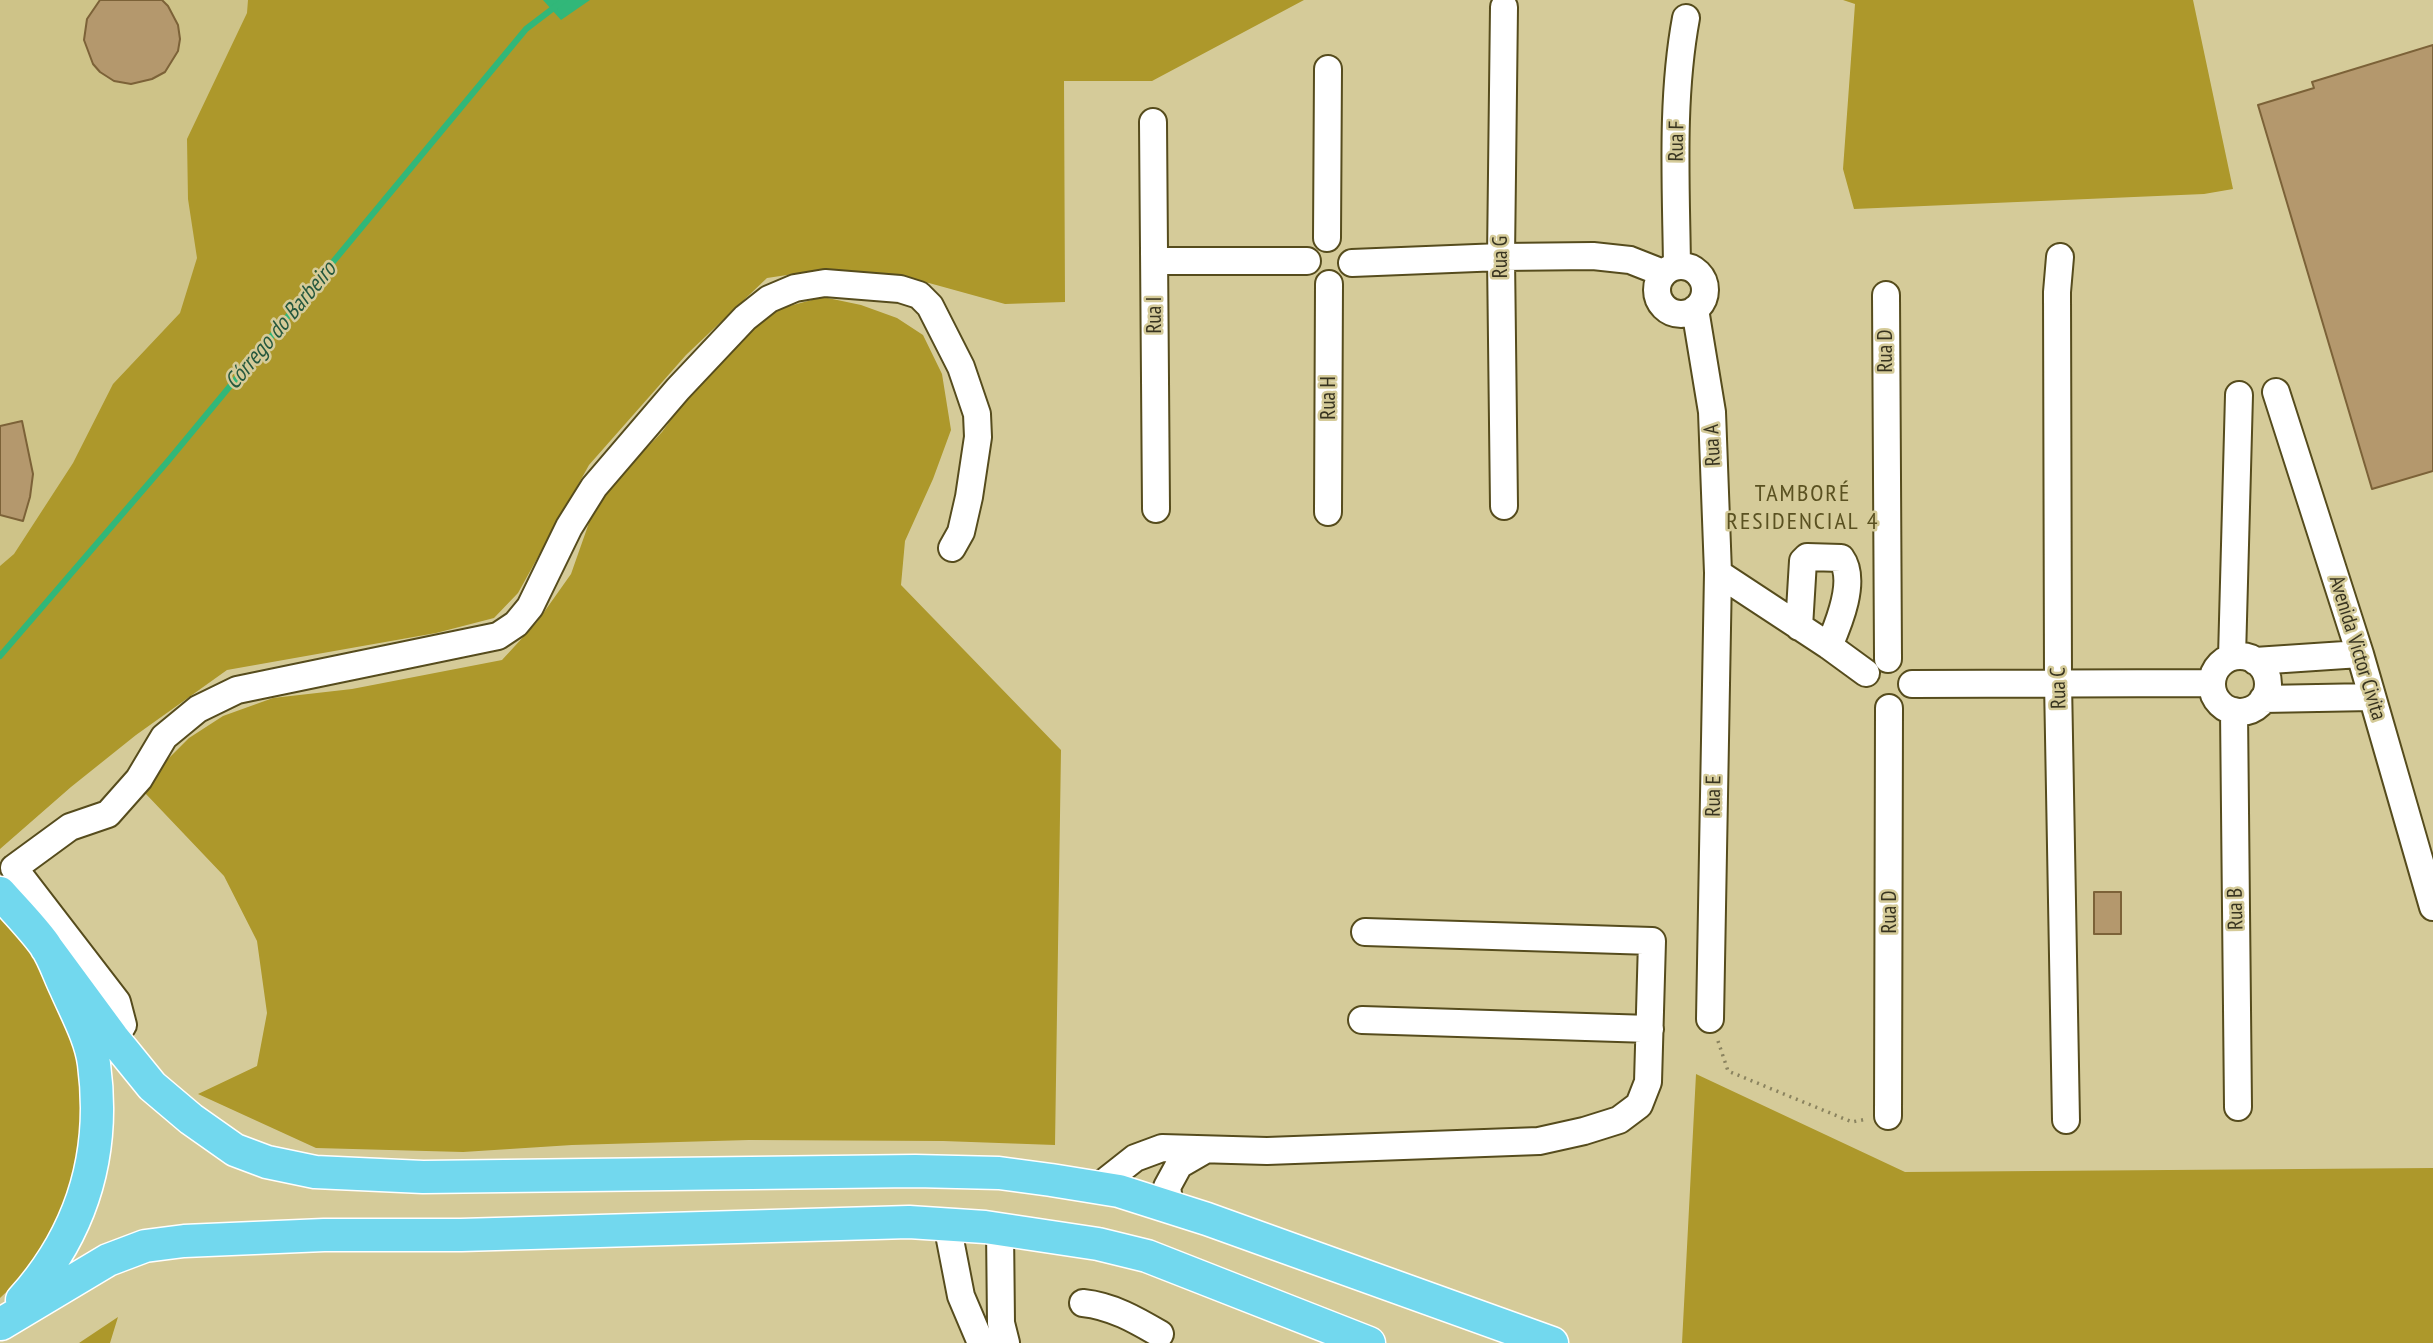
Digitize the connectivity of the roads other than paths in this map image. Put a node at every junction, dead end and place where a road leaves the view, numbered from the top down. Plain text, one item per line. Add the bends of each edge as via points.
1 (1504, 8) dead end
2 (1686, 18) dead end
3 (1328, 69) dead end
4 (1153, 122) dead end
5 (1327, 238) junction
6 (1501, 257) junction
7 (2060, 257) dead end
8 (1154, 261) junction
9 (1307, 261) junction
10 (1352, 263) junction
11 (1670, 270) junction
12 (1329, 284) junction
13 (1886, 295) dead end
14 (1695, 309) junction
15 (2276, 391) dead end
16 (2239, 395) dead end
17 (1504, 506) dead end
18 (1157, 509) dead end
19 (1328, 512) dead end
20 (951, 548) dead end
21 (1718, 573) junction
22 (1799, 626) junction
23 (1829, 646) junction
24 (2360, 654) junction
25 (1888, 659) junction
26 (2244, 659) junction
27 (1866, 673) junction
28 (2058, 682) junction
29 (2212, 683) junction
30 (1912, 684) junction
31 (2372, 697) junction
32 (2263, 699) junction
33 (1889, 708) junction
34 (2234, 711) junction
35 (0, 893) edge
36 (2433, 907) edge
37 (1365, 932) dead end
38 (46, 947) junction
39 (1710, 1019) road end
40 (1362, 1020) dead end
41 (1650, 1029) junction
42 (113, 1038) junction
43 (2238, 1107) dead end
44 (1888, 1116) road end
45 (2066, 1120) dead end
46 (1205, 1150) junction
47 (1097, 1188) junction
48 (1170, 1208) junction
49 (947, 1224) junction
50 (1000, 1229) junction
51 (1083, 1303) dead end
52 (1, 1324) edge
53 (1160, 1334) dead end
54 (991, 1337) edge
55 (1369, 1343) edge
56 (1552, 1343) edge

1 - 6 street, Rua G
2 - 11 street, Rua F via 1679,52
3 - 5 street
4 - 8 street, Rua I
5 - 9 street via 1310,249
5 - 10 street via 1345,244
6 - 10 street
6 - 11 street via 1592,256
6 - 17 street, Rua G
7 - 28 street, Rua C
8 - 9 street
8 - 18 street, Rua I
9 - 12 street via 1311,274
10 - 12 street via 1342,280
11 - 14 street via 1692,268 1703,280 1704,296
11 - 14 street via 1658,280 1657,296 1665,309 1681,314
12 - 19 street, Rua H
13 - 25 street, Rua D
14 - 21 street, Rua A via 1712,412
15 - 24 street, Avenida Victor Civita
16 - 26 street
20 - 42 street via 961,532 969,497 977,414 961,368 930,306 919,295 900,289 825,283 768,299 745,317 678,389 594,487 530,607 516,624 498,636 237,690 198,709 164,737 139,779 108,814 70,827 14,867 117,1002 124,1026
21 - 22 street
21 - 39 street, Rua E
22 - 23 street
22 - 23 street via 1803,561 1807,557 1841,558 1846,595
23 - 27 street
24 - 26 street
24 - 31 street, Avenida Victor Civita
25 - 27 street via 1875,663
25 - 30 street via 1906,666
26 - 29 street via 2220,664
26 - 32 street via 2264,670 2268,684
27 - 33 street via 1864,687 1870,700
28 - 29 street
28 - 30 street
28 - 45 street, Rua C
29 - 34 street via 2220,704
30 - 33 street via 1908,697
31 - 32 street
31 - 36 street, Avenida Victor Civita
32 - 34 street via 2250,709
33 - 44 street, Rua D
34 - 43 street, Rua B
35 - 38 main road
37 - 41 street via 1652,941
38 - 42 main road
38 - 52 main road via 94,1061 97,1112 92,1169 73,1226 44,1276
40 - 41 street
41 - 46 street via 1648,1082 1639,1105 1619,1120 1584,1131 1539,1141
42 - 47 main road via 152,1086 235,1150 315,1172 423,1177 915,1171 999,1173
46 - 47 street via 1162,1148 1135,1158
46 - 48 street via 1179,1165 1167,1186
47 - 48 main road
48 - 56 main road
49 - 50 main road
49 - 52 main road via 184,1241 145,1246 108,1260
49 - 54 street via 961,1296
50 - 54 street via 999,1292
50 - 55 main road via 1147,1256
51 - 53 street via 1120,1313

